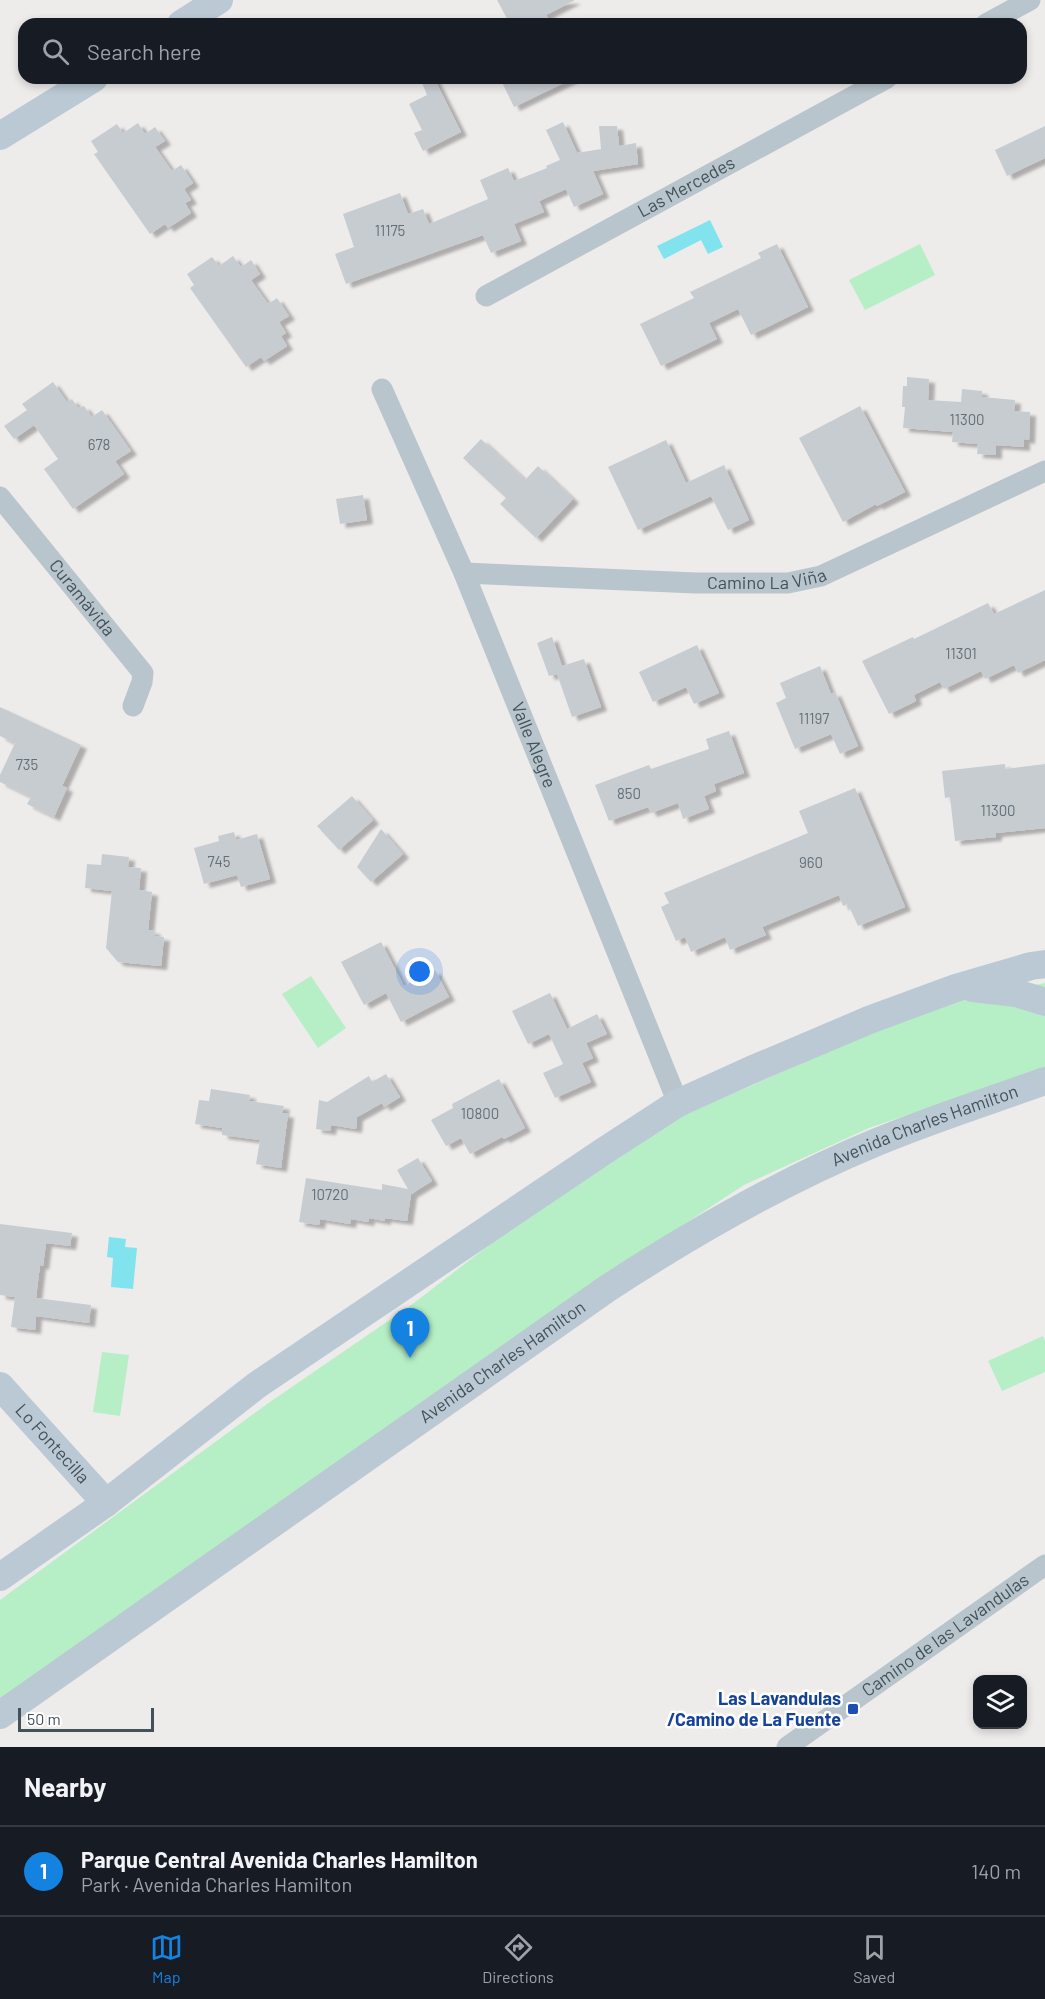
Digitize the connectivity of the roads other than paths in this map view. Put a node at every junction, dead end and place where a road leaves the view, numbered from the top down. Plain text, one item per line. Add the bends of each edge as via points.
1 (1030, 0) edge
2 (216, 1) edge
3 (189, 18) edge
4 (997, 18) edge
5 (84, 84) edge
6 (876, 84) edge
7 (0, 136) edge
8 (486, 296) dead end
9 (382, 389) dead end
10 (1045, 471) edge
11 (0, 497) edge
12 (464, 573) junction
13 (133, 706) dead end
14 (1045, 964) edge
15 (956, 988) junction
16 (1045, 1002) edge
17 (1045, 1081) edge
18 (678, 1104) junction
19 (0, 1386) edge
20 (106, 1503) junction
21 (1045, 1565) edge
22 (0, 1577) edge
23 (0, 1715) edge
24 (788, 1747) edge

1 - 4 street
2 - 3 main road
5 - 7 main road
6 - 8 street, Las Mercedes
9 - 12 street, Valle Alegre
10 - 12 street, Camino La Viña via 821,576 788,583
11 - 13 street, Curamávida via 142,673
12 - 18 street, Valle Alegre
14 - 15 main road
15 - 16 main road via 998,990
15 - 18 main road via 869,1020
17 - 23 main road, Avenida Charles Hamilton via 845,1155 670,1248
18 - 20 main road via 257,1385
19 - 20 main road, Lo Fontecilla
20 - 22 main road
21 - 24 street, Camino de las Lavandulas

